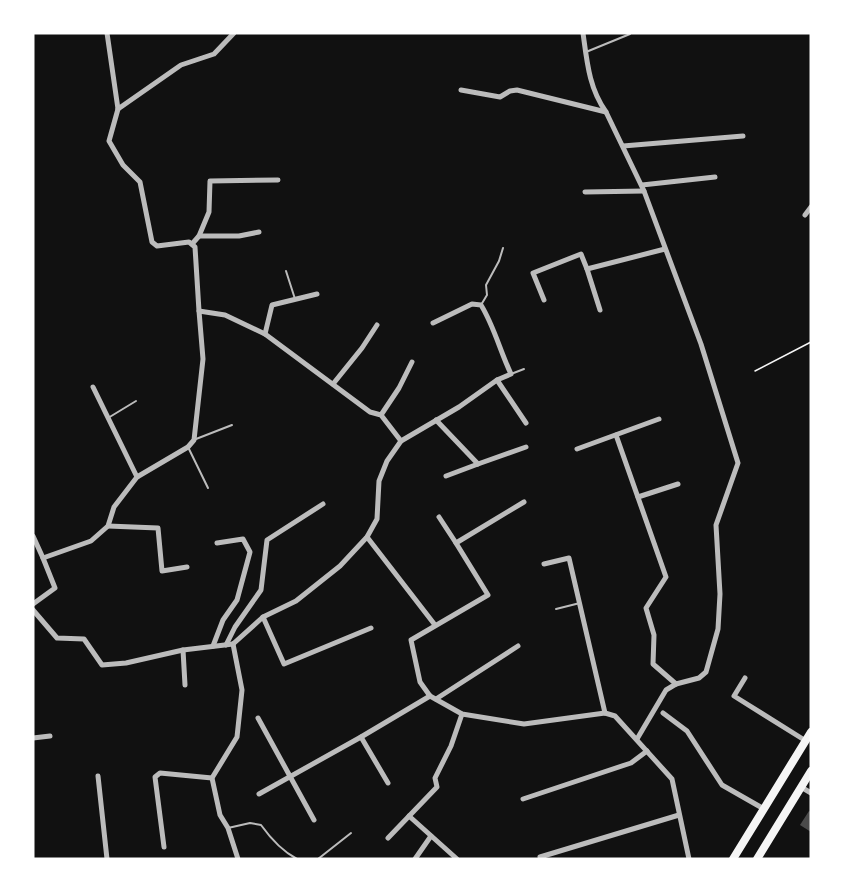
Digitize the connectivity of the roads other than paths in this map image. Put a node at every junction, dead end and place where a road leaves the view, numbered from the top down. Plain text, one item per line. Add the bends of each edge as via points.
1 (107, 33) edge
2 (234, 33) edge
3 (583, 33) edge
4 (630, 34) edge
5 (586, 52) junction
6 (461, 90) dead end
7 (118, 109) junction
8 (606, 112) junction
9 (743, 136) dead end
10 (623, 146) junction
11 (715, 177) dead end
12 (278, 180) dead end
13 (643, 188) junction
14 (585, 192) dead end
15 (811, 207) edge
16 (806, 215) dead end
17 (260, 231) dead end
18 (199, 236) junction
19 (192, 244) junction
20 (503, 248) dead end
21 (665, 249) junction
22 (587, 269) junction
23 (286, 271) dead end
24 (316, 294) dead end
25 (295, 299) junction
26 (544, 300) dead end
27 (481, 305) junction
28 (600, 310) dead end
29 (199, 311) junction
30 (433, 323) dead end
31 (377, 325) dead end
32 (265, 334) junction
33 (412, 362) dead end
34 (524, 369) dead end
35 (511, 374) junction
36 (497, 380) junction
37 (333, 384) junction
38 (93, 387) dead end
39 (136, 401) dead end
40 (381, 415) junction
41 (108, 418) junction
42 (659, 419) dead end
43 (436, 420) junction
44 (526, 423) dead end
45 (232, 425) dead end
46 (616, 435) junction
47 (194, 440) junction
48 (401, 441) junction
49 (189, 447) junction
50 (526, 447) dead end
51 (577, 449) dead end
52 (478, 464) junction
53 (446, 476) dead end
54 (137, 477) junction
55 (678, 484) dead end
56 (208, 488) dead end
57 (638, 497) junction
58 (524, 502) dead end
59 (323, 504) dead end
60 (439, 517) dead end
61 (108, 526) junction
62 (33, 536) edge
63 (367, 537) junction
64 (217, 543) dead end
65 (456, 543) junction
66 (43, 558) junction
67 (544, 564) dead end
68 (187, 567) dead end
69 (580, 603) junction
70 (33, 604) edge
71 (556, 609) dead end
72 (33, 610) edge
73 (263, 617) junction
74 (435, 625) junction
75 (371, 628) dead end
76 (233, 644) junction
77 (226, 645) junction
78 (213, 646) junction
79 (518, 646) dead end
80 (183, 650) junction
81 (745, 678) dead end
82 (676, 684) junction
83 (185, 685) dead end
84 (433, 697) junction
85 (605, 713) junction
86 (663, 713) dead end
87 (462, 714) junction
88 (258, 718) dead end
89 (811, 732) edge
90 (50, 736) dead end
91 (361, 737) junction
92 (33, 738) edge
93 (637, 739) junction
94 (806, 741) junction
95 (647, 750) junction
96 (811, 771) edge
97 (98, 776) dead end
98 (290, 776) junction
99 (212, 778) junction
100 (388, 783) dead end
101 (801, 787) junction
102 (811, 793) edge
103 (259, 794) dead end
104 (523, 799) dead end
105 (764, 809) junction
106 (679, 815) junction
107 (409, 816) junction
108 (314, 820) dead end
109 (228, 828) junction
110 (351, 833) dead end
111 (431, 836) junction
112 (388, 838) dead end
113 (164, 847) dead end
114 (540, 856) dead end
115 (107, 859) edge
116 (238, 859) edge
117 (297, 859) edge
118 (318, 859) edge
119 (415, 859) edge
120 (458, 859) edge
121 (689, 859) edge
122 (734, 859) edge
123 (757, 859) edge

1 - 7 street
2 - 7 street via 214,54 181,65
3 - 5 street
4 - 5 lane
5 - 8 street via 588,74
6 - 8 street via 500,97 517,90
7 - 19 street via 110,141 123,165 140,182 152,242 157,246
8 - 10 street
9 - 10 street
10 - 13 street
11 - 13 street
12 - 18 street via 210,181 208,212
13 - 14 street
13 - 21 street
15 - 16 street
17 - 18 street via 239,236
18 - 19 street
19 - 29 street
20 - 27 lane
21 - 22 street
21 - 82 street via 712,377 738,463 716,525 718,629 706,672
22 - 26 street via 581,254 533,273
22 - 28 street
23 - 25 lane
24 - 25 street
25 - 32 street via 272,305
27 - 30 street via 472,304
27 - 35 street
29 - 32 street via 225,315
29 - 47 street via 203,359
31 - 37 street
32 - 37 street
33 - 40 street
34 - 35 lane
35 - 36 street
36 - 43 street
36 - 44 street
37 - 40 street via 370,412
38 - 41 street
39 - 41 lane
40 - 48 street
41 - 54 street
42 - 46 street
43 - 48 street
43 - 52 street
45 - 47 lane
46 - 51 street
46 - 57 street
47 - 49 street
48 - 63 street via 379,482 377,519
49 - 54 street
49 - 56 lane
50 - 52 street
52 - 53 street
54 - 61 street via 114,507
55 - 57 street
57 - 82 street via 666,577 646,608 654,635 653,664
58 - 65 street
59 - 77 street via 267,540 261,590
60 - 65 street
61 - 66 street via 91,541
61 - 68 street via 158,528 162,571
62 - 66 street
63 - 73 street via 340,566 296,601
63 - 74 street
64 - 78 street via 243,539 250,552 237,600 222,620
65 - 74 street via 488,595
66 - 70 street via 55,588
67 - 69 street via 569,558
69 - 71 lane
69 - 85 street
72 - 80 street via 57,638 84,639 102,665
73 - 75 street via 284,664
73 - 76 street
74 - 84 street via 411,640 420,682
76 - 77 street
76 - 99 street via 242,690 237,737
77 - 78 street
78 - 80 street
79 - 84 street
80 - 83 street
81 - 94 street via 734,696
82 - 93 street via 666,690
84 - 87 street
84 - 91 street
85 - 87 street via 524,724
85 - 93 street via 615,716
86 - 105 street via 687,731 722,785
87 - 107 street via 435,778 437,787
88 - 98 street
89 - 94 main road
90 - 92 street
91 - 98 street
91 - 100 street
93 - 95 street
94 - 105 main road
95 - 104 street via 631,763
95 - 106 street via 672,779
96 - 101 main road
97 - 115 street
98 - 103 street
98 - 108 street
99 - 109 street via 220,815
99 - 113 street via 160,773 155,777
101 - 102 street
101 - 123 main road
105 - 122 main road
106 - 114 street
106 - 121 street
107 - 111 street
107 - 112 street
109 - 116 street
109 - 117 lane via 261,825 288,855
110 - 118 lane
111 - 119 street
111 - 120 street

